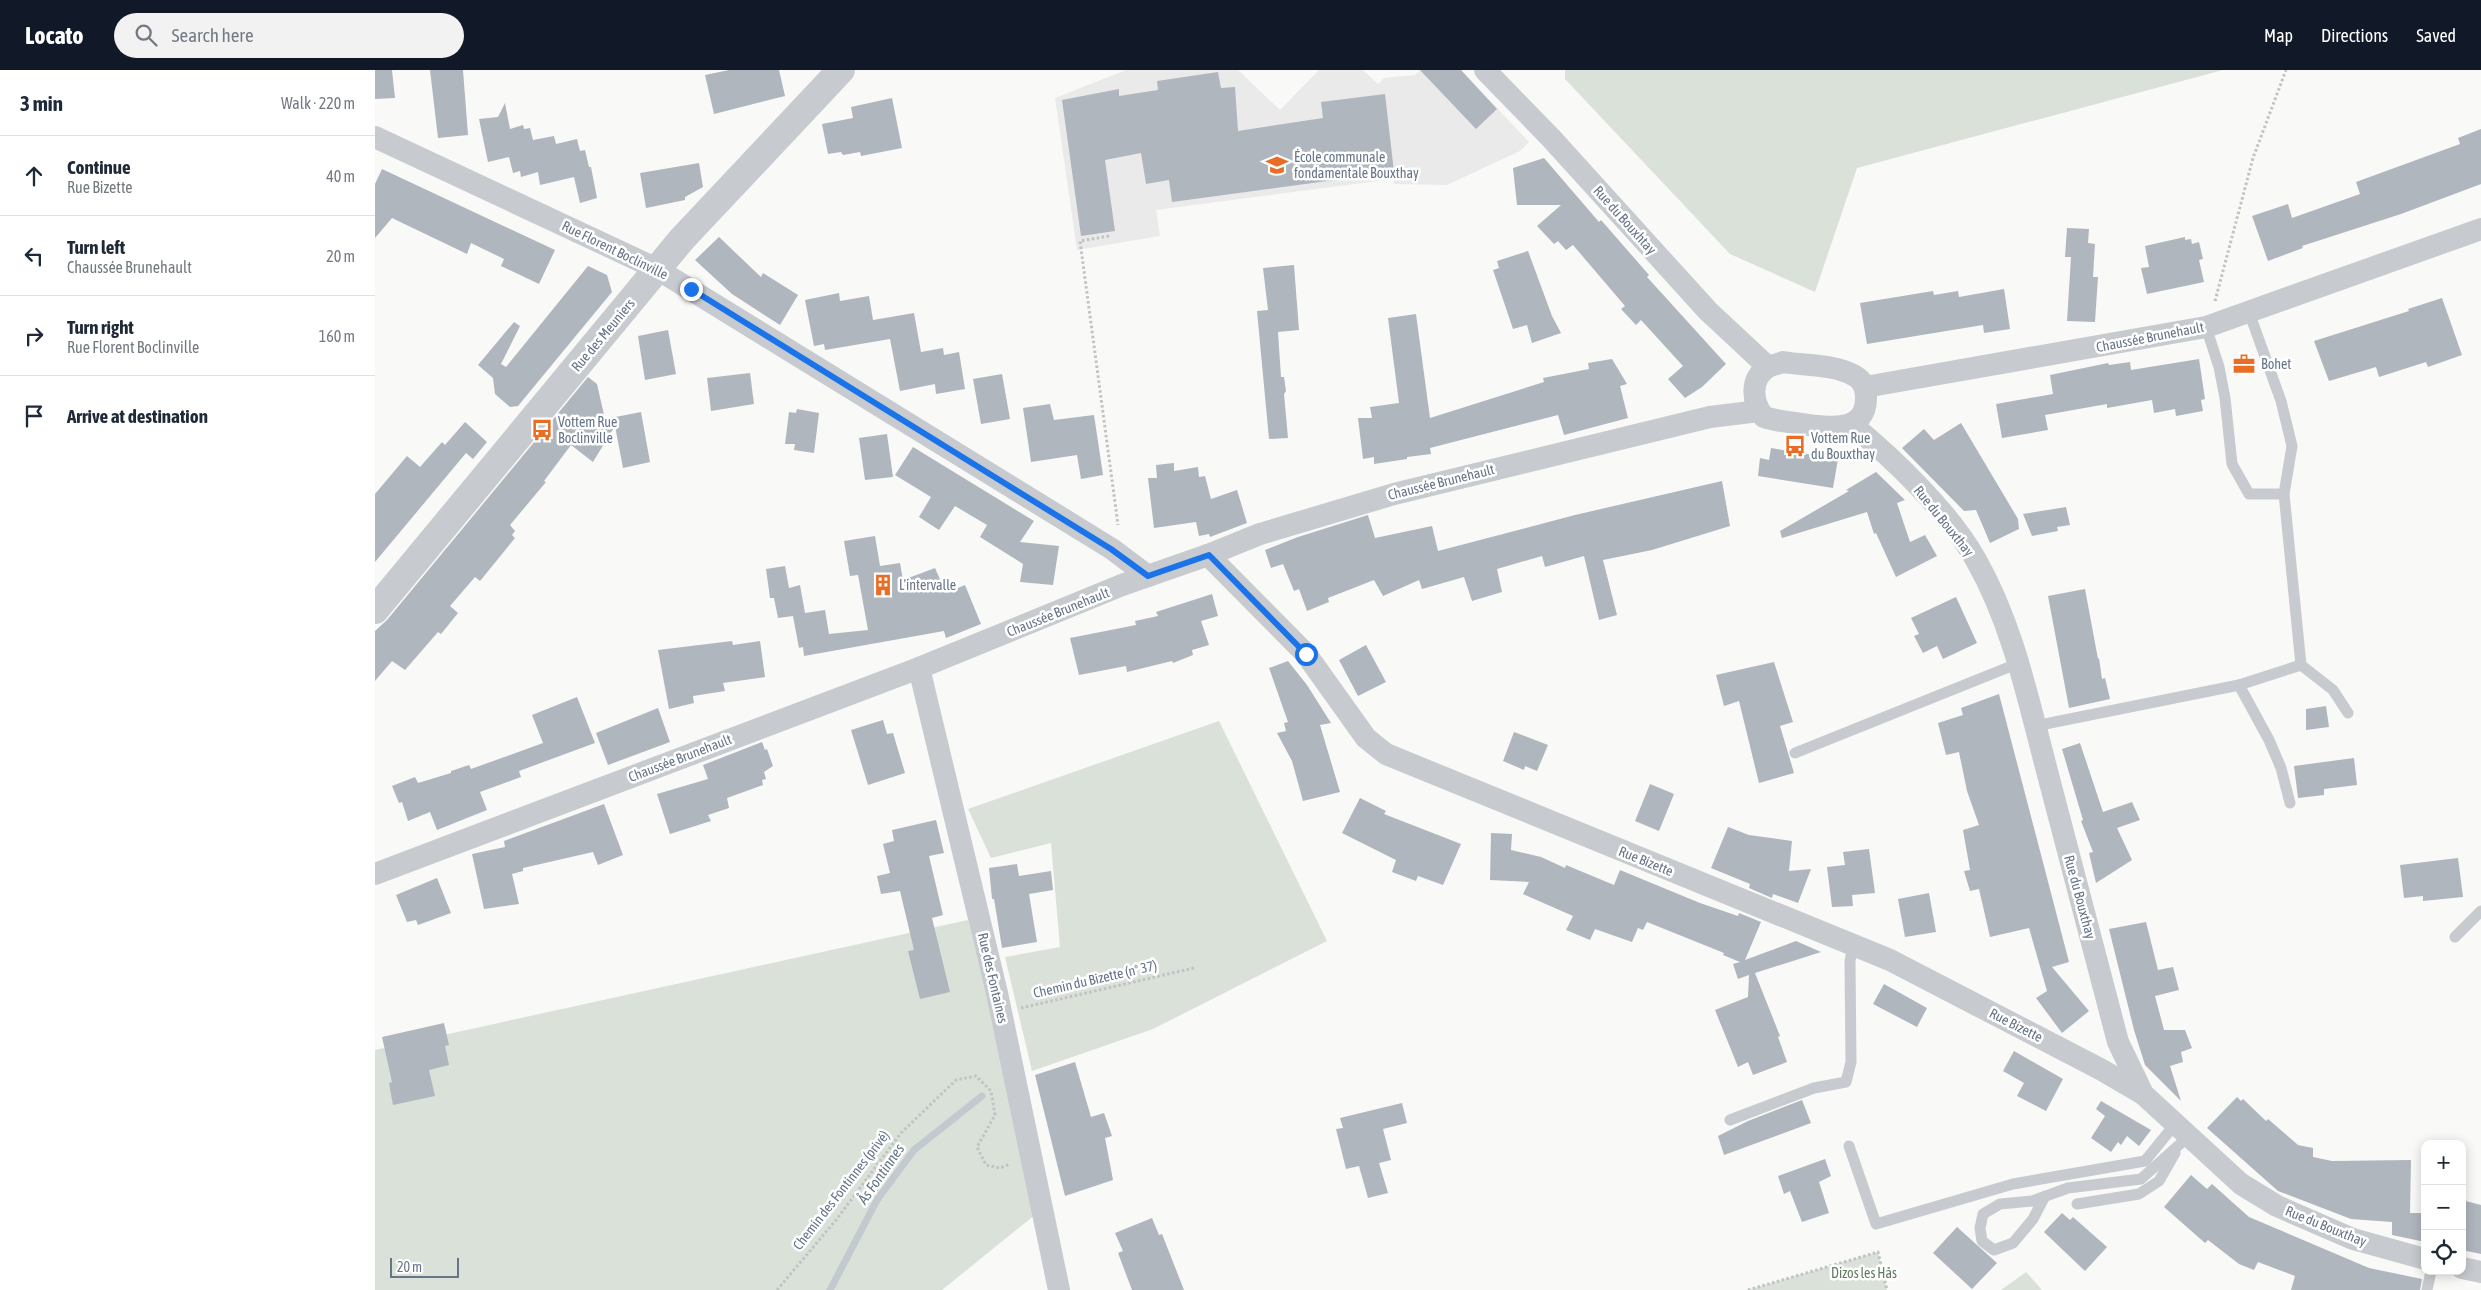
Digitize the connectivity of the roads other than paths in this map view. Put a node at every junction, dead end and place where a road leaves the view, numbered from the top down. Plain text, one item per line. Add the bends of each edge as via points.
1 (841, 70) edge
2 (1485, 70) edge
3 (375, 137) edge
4 (2481, 229) edge
5 (657, 269) junction
6 (2249, 312) junction
7 (2209, 326) junction
8 (1768, 367) junction
9 (1865, 386) junction
10 (1759, 410) junction
11 (1851, 424) junction
12 (2284, 494) junction
13 (1209, 555) junction
14 (1148, 576) junction
15 (375, 610) edge
16 (2019, 664) junction
17 (2301, 665) junction
18 (919, 668) junction
19 (2239, 685) junction
20 (2348, 713) dead end
21 (2035, 726) junction
22 (1795, 753) dead end
23 (2290, 803) dead end
24 (375, 874) edge
25 (2481, 911) edge
26 (2455, 937) dead end
27 (1853, 945) junction
28 (2143, 1094) junction
29 (1729, 1120) dead end
30 (2181, 1135) junction
31 (1849, 1146) dead end
32 (2045, 1196) junction
33 (2077, 1204) dead end
34 (2421, 1259) edge
35 (2466, 1269) edge
36 (2481, 1272) edge
37 (2430, 1275) edge
38 (1059, 1290) edge
39 (2427, 1290) edge

1 - 5 street, Rue des Meuniers via 682,238
2 - 8 street, Rue du Bouxhtay via 1708,311
3 - 5 street, Rue Florent Boclinville
4 - 6 street, Chaussée Brunehault
5 - 14 street, Rue Florent Boclinville via 1111,549
5 - 15 street, Rue des Meuniers
6 - 7 street, Chaussée Brunehault
6 - 12 lane via 2281,401 2291,446
7 - 9 street, Chaussée Brunehault
7 - 12 lane via 2225,398 2232,464 2249,494
8 - 9 street via 1783,362 1838,370 1856,376
8 - 10 street via 1759,376 1755,387 1754,399
9 - 11 street via 1866,401 1860,415
10 - 11 street via 1772,420 1836,428
10 - 13 street, Chaussée Brunehault via 1709,417 1394,494 1260,534
11 - 16 street, Rue du Bouxthay via 1883,449 1948,520 1975,558 1996,599
12 - 17 lane
13 - 14 street, Chaussée Brunehault
13 - 27 street, Rue Bizette via 1306,654 1366,738 1386,754
14 - 18 street, Chaussée Brunehault
16 - 21 street, Rue du Bouxthay
16 - 22 lane
17 - 19 lane
17 - 20 lane via 2333,690
18 - 24 street, Chaussée Brunehault
18 - 38 street, Rue des Fontaines via 1001,1013
19 - 21 lane
19 - 23 lane via 2269,740 2281,768
21 - 28 street, Rue du Bouxthay via 2118,1042
25 - 26 lane
27 - 28 street, Rue Bizette via 1899,965
27 - 29 lane via 1849,961 1851,1062 1846,1082 1814,1088
28 - 30 street, Rue du Bouxthay
30 - 31 lane via 2145,1161 2013,1184 1876,1224
30 - 32 lane via 2141,1179 2068,1188
30 - 33 lane via 2159,1180 2139,1194
30 - 34 street, Rue du Bouxthay via 2241,1184 2277,1206 2353,1239
32 - 32 lane via 2000,1204 1983,1214 1982,1241 1994,1250 2013,1243 2033,1219
35 - 36 street
37 - 39 lane

